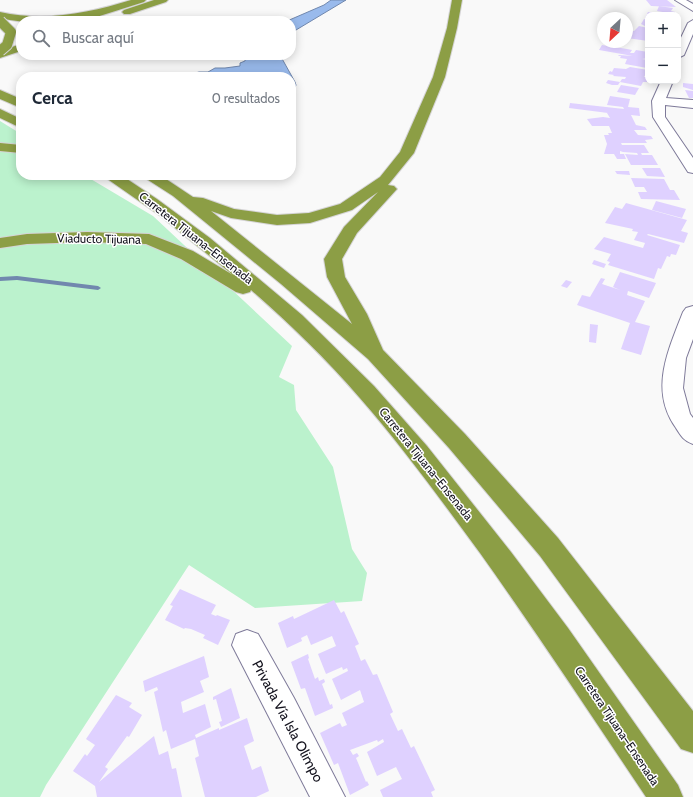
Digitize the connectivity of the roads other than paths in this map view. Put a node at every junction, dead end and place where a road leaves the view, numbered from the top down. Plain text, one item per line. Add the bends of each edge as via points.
1 (141, 0) edge
2 (163, 0) edge
3 (457, 0) edge
4 (464, 0) edge
5 (680, 0) edge
6 (693, 8) edge
7 (105, 11) junction
8 (0, 15) edge
9 (74, 16) edge
10 (90, 16) edge
11 (115, 16) edge
12 (16, 19) edge
13 (0, 21) edge
14 (693, 23) edge
15 (691, 35) edge
16 (16, 39) edge
17 (0, 44) edge
18 (16, 49) edge
19 (681, 50) edge
20 (0, 51) edge
21 (0, 55) edge
22 (665, 84) edge
23 (0, 94) edge
24 (658, 101) junction
25 (16, 102) edge
26 (693, 104) edge
27 (0, 113) edge
28 (437, 119) dead end
29 (16, 121) edge
30 (426, 146) dead end
31 (0, 147) edge
32 (16, 149) edge
33 (686, 150) edge
34 (693, 170) edge
35 (116, 180) edge
36 (120, 180) edge
37 (158, 180) edge
38 (128, 185) junction
39 (178, 193) junction
40 (0, 243) edge
41 (693, 312) edge
42 (314, 338) junction
43 (375, 354) junction
44 (693, 435) edge
45 (247, 645) dead end
46 (693, 736) edge
47 (328, 797) edge
48 (666, 797) edge

1 - 7 highway
2 - 11 highway
3 - 39 highway via 439,77 407,152 385,180 360,199 327,214 277,220 231,212
4 - 28 highway via 445,100
5 - 6 street
7 - 9 highway
7 - 10 highway
8 - 12 highway
13 - 20 highway, bridge via 11,32 7,45
14 - 15 street
15 - 19 street
16 - 17 highway
18 - 21 highway
22 - 24 street
23 - 25 highway
24 - 26 street
24 - 33 street via 659,117
27 - 29 highway
30 - 43 highway via 404,174 350,230 333,258 336,277 357,314
31 - 32 highway
33 - 34 street
35 - 38 highway
36 - 38 highway
37 - 39 highway, Carretera Tijuana–Ensenada
38 - 42 highway, Carretera Tijuana–Ensenada via 241,272
39 - 43 highway, Carretera Tijuana–Ensenada
40 - 42 highway, Viaducto Tijuana via 27,239 87,237 148,239 187,255 231,280
41 - 44 street via 676,358 672,388 680,417
42 - 48 highway, Carretera Tijuana–Ensenada via 399,428 469,517 536,607
43 - 46 highway, Carretera Tijuana–Ensenada via 457,441 550,547
45 - 47 street, Privada Vía Isla Olimpo via 283,708

